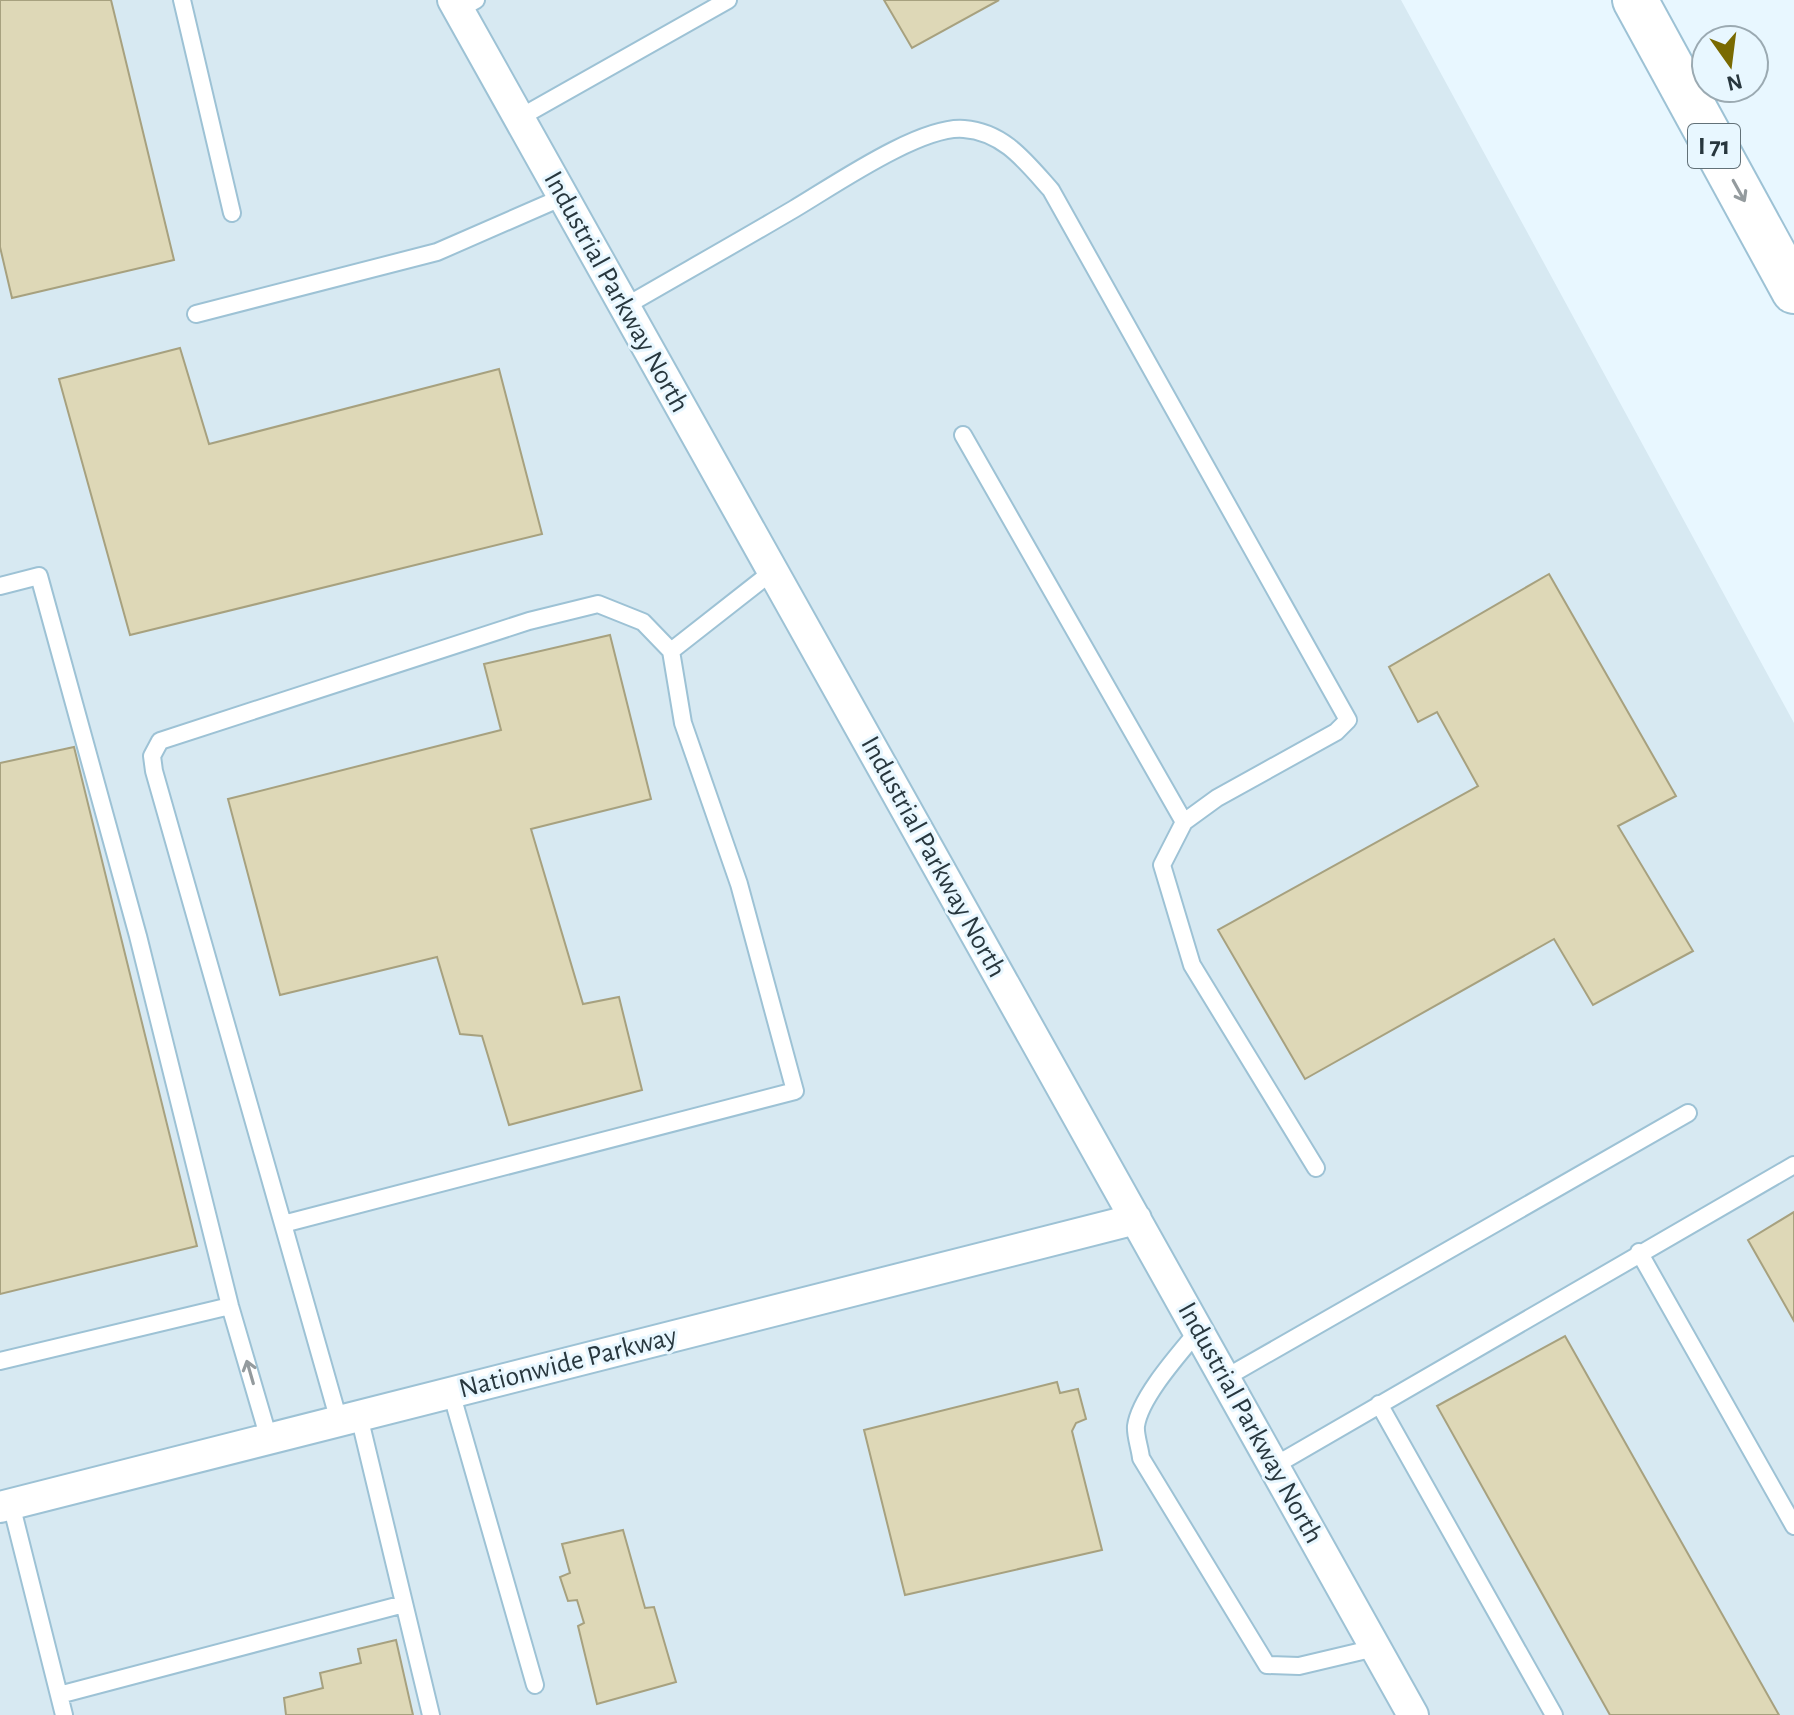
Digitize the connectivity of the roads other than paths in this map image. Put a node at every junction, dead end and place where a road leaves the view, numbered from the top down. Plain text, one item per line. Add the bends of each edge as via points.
1 (182, 0) edge
2 (728, 0) edge
3 (1622, 0) edge
4 (1635, 0) edge
5 (462, 3) edge
6 (1696, 113) junction
7 (519, 118) junction
8 (563, 197) junction
9 (232, 213) dead end
10 (1794, 291) edge
11 (624, 307) junction
12 (196, 314) dead end
13 (963, 435) dead end
14 (773, 571) junction
15 (0, 586) edge
16 (671, 651) junction
17 (1184, 822) junction
18 (1688, 1113) dead end
19 (1794, 1165) edge
20 (1316, 1168) dead end
21 (1136, 1219) junction
22 (283, 1224) junction
23 (1639, 1252) junction
24 (230, 1306) junction
25 (1198, 1331) junction
26 (0, 1361) edge
27 (1225, 1378) junction
28 (451, 1392) junction
29 (1379, 1404) junction
30 (349, 1418) junction
31 (269, 1439) junction
32 (1274, 1466) junction
33 (6, 1505) edge
34 (1794, 1526) edge
35 (404, 1604) junction
36 (1375, 1648) junction
37 (535, 1685) dead end
38 (59, 1695) junction
39 (64, 1715) edge
40 (431, 1715) edge
41 (1413, 1715) edge
42 (1554, 1715) edge

1 - 9 lane
2 - 7 lane
3 - 6 highway
4 - 6 highway, I 71
5 - 7 street, Industrial Parkway North
6 -> 10 highway, I 71
7 - 8 street, Industrial Parkway North
8 - 11 street, Industrial Parkway North
8 - 12 lane via 437,252
11 - 14 street, Industrial Parkway North
11 - 17 lane via 926,136 961,128 992,134 1025,160 1051,190 1348,720
13 - 17 lane
14 - 16 lane
14 - 21 street, Industrial Parkway North
15 - 24 lane via 39,576 138,936
16 - 22 lane via 683,723 739,884 795,1091
16 - 22 lane via 643,622 598,604 529,621 160,741 152,756 154,771
17 - 20 lane via 1162,865 1192,965
18 - 27 lane
19 - 23 lane
21 - 25 street, Industrial Parkway North
21 - 28 street, Nationwide Parkway
22 - 30 lane
23 - 29 lane
23 - 34 lane
24 - 26 lane
31 -> 24 lane
25 - 27 street, Industrial Parkway North
25 - 36 lane via 1146,1402 1136,1427 1141,1458 1267,1665 1299,1666
27 - 32 street, Industrial Parkway North
28 - 30 street, Nationwide Parkway
28 - 37 lane
29 - 32 lane
29 - 42 lane
30 - 31 street, Nationwide Parkway
30 - 35 lane
31 - 33 street, Nationwide Parkway
32 - 36 street, Industrial Parkway North
33 - 38 lane
35 - 38 lane
35 - 40 lane
36 - 41 street, Industrial Parkway North
38 - 39 lane

